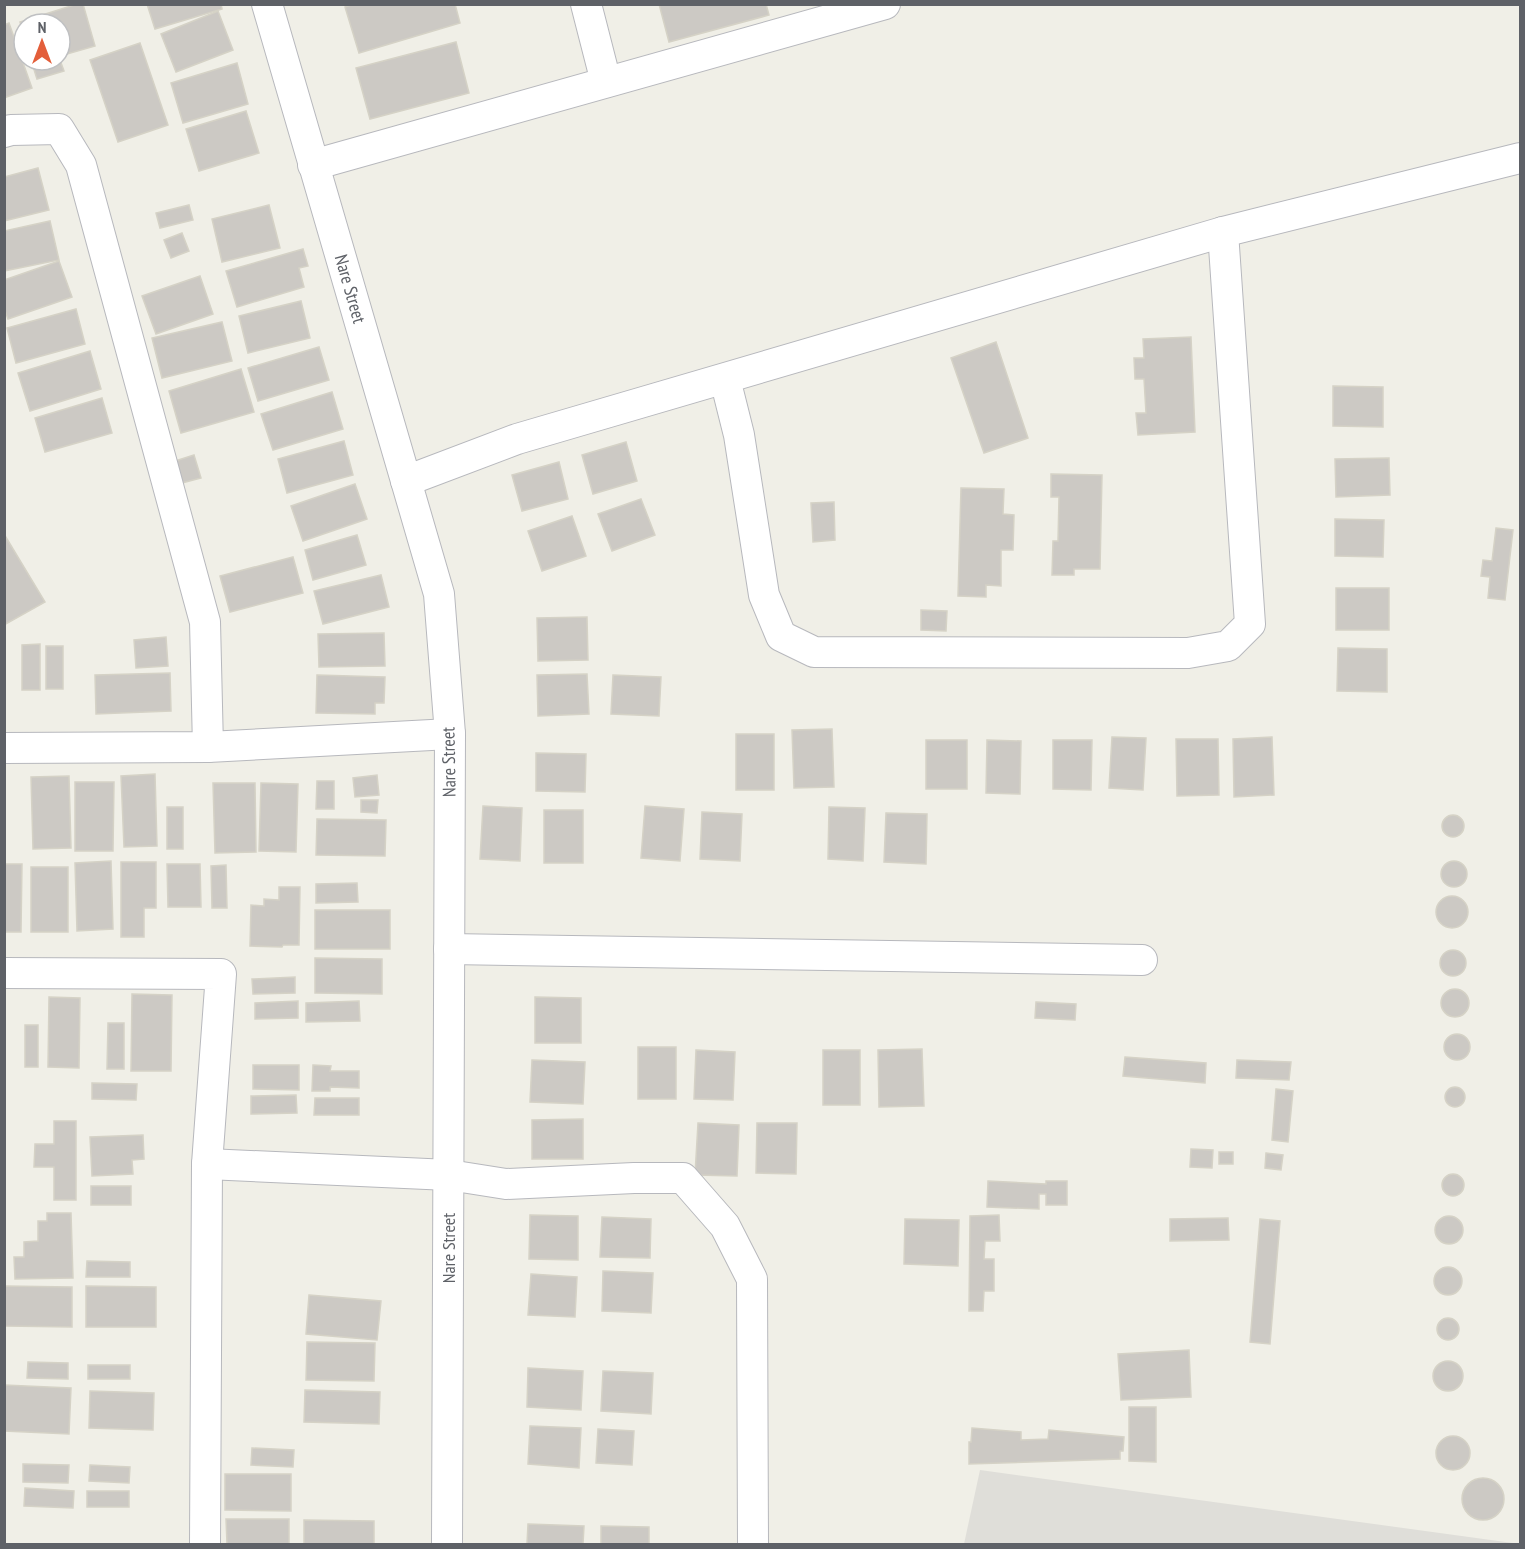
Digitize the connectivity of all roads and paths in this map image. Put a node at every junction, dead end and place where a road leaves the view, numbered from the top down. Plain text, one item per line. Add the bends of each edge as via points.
1 (267, 4) edge
2 (586, 4) edge
3 (885, 4) edge
4 (606, 82) junction
5 (4, 132) edge
6 (1521, 158) edge
7 (313, 165) junction
8 (1223, 232) junction
9 (725, 379) junction
10 (406, 481) junction
11 (450, 734) junction
12 (208, 747) junction
13 (4, 748) edge
14 (449, 949) junction
15 (1142, 960) dead end
16 (4, 973) edge
17 (207, 1164) junction
18 (449, 1175) junction
19 (205, 1545) edge
20 (447, 1545) edge
21 (753, 1545) edge

1 - 7 street, Nare Street
2 - 4 street
3 - 4 street
4 - 7 street
5 - 12 street via 59,129 81,165 204,622
6 - 8 street
7 - 10 street, Nare Street
8 - 9 street
8 - 9 street via 1250,624 1228,646 1188,653 814,652 781,636 764,595 739,435
9 - 10 street via 518,439
10 - 11 street, Nare Street via 439,594
11 - 12 street
11 - 14 street, Nare Street
12 - 13 street
14 - 15 street
14 - 18 street, Nare Street
16 - 17 street via 221,974
17 - 18 street
17 - 19 street
18 - 20 street, Nare Street
18 - 21 street via 506,1184 683,1178 725,1226 752,1279

